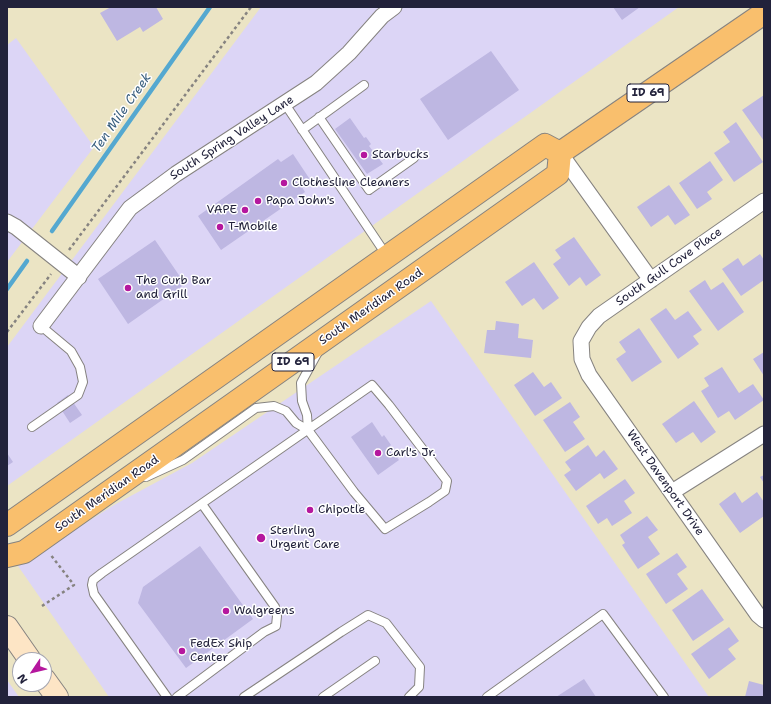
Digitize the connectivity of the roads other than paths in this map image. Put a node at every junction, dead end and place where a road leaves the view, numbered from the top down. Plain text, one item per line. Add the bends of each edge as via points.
1 (394, 7) edge
2 (764, 13) edge
3 (364, 85) dead end
4 (285, 104) junction
5 (319, 117) junction
6 (302, 130) junction
7 (560, 153) junction
8 (414, 158) dead end
9 (764, 201) edge
10 (7, 222) edge
11 (387, 257) junction
12 (79, 277) junction
13 (651, 280) junction
14 (41, 326) joint
15 (325, 339) junction
16 (581, 341) joint
17 (32, 427) dead end
18 (308, 430) junction
19 (764, 434) edge
20 (672, 492) junction
21 (104, 496) junction
22 (202, 504) junction
23 (7, 526) edge
24 (7, 556) edge
25 (764, 620) edge
26 (7, 627) edge
27 (24, 652) edge
28 (375, 661) dead end
29 (166, 697) edge
30 (177, 697) edge
31 (244, 697) edge
32 (324, 697) edge
33 (409, 697) edge
34 (487, 697) edge
35 (664, 697) edge

1 - 4 street, South Spring Valley Lane via 382,16 349,54 316,83
2 - 7 main road, ID 69
3 - 5 lane
4 - 6 lane
4 - 12 street, South Spring Valley Lane via 176,174 130,208
5 - 6 lane
5 - 8 lane via 369,190
6 - 11 lane
7 - 11 main road, ID 69 via 545,145
7 - 13 street
7 - 15 main road, South Meridian Road / ID 69 via 558,174
9 - 13 street, South Gull Cove Place
10 - 12 street
11 - 23 main road, ID 69
12 - 14 street, South Spring Valley Lane
13 - 16 street, South Gull Cove Place via 599,316
14 - 17 lane via 71,351 80,367 83,382 78,395
15 - 18 lane via 301,384
15 - 21 main road, South Meridian Road / ID 69
16 - 20 street, West Davenport Drive via 582,359 589,375
18 - 18 lane via 372,385 447,481 445,491 385,529
18 - 21 lane via 296,423 286,411 274,406 256,408 183,460
18 - 22 lane
19 - 20 street
20 - 25 street, West Davenport Drive
21 - 24 main road, South Meridian Road / ID 69 via 24,552
22 - 29 lane via 102,573 93,580 92,585 94,594
22 - 30 lane via 275,607 276,626 264,632
26 - 27 street
28 - 32 lane
31 - 33 lane via 368,615 386,623 420,667 419,687
34 - 35 lane via 603,614

